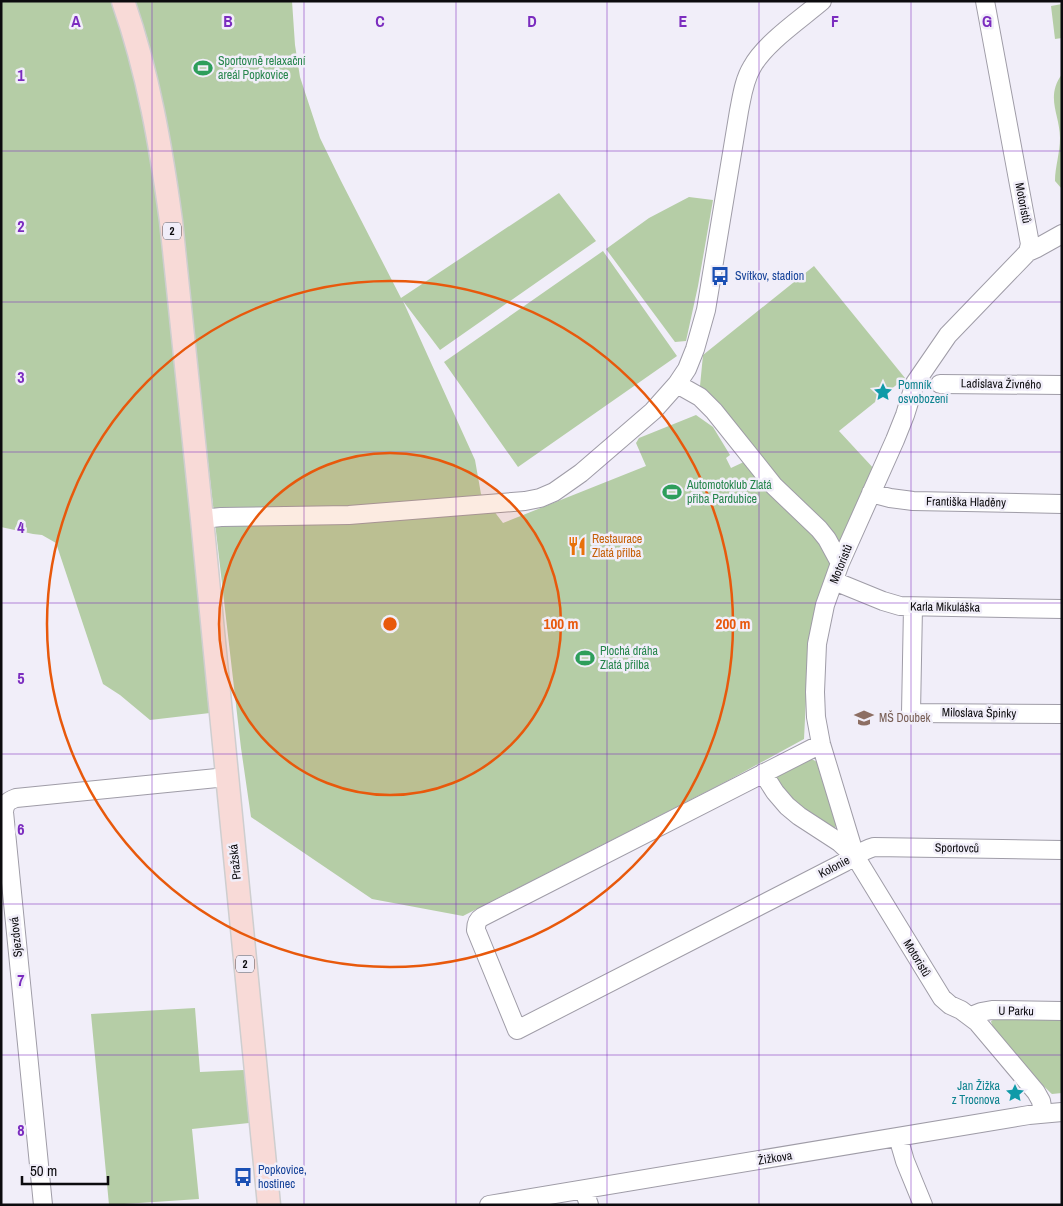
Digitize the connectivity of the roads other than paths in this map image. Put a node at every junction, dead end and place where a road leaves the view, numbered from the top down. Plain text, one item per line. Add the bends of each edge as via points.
1 (123, 1) edge
2 (822, 1) edge
3 (985, 1) edge
4 (1062, 234) edge
5 (1028, 252) junction
6 (677, 384) junction
7 (940, 384) dead end
8 (1062, 385) edge
9 (871, 493) junction
10 (1062, 504) edge
11 (202, 519) junction
12 (840, 563) junction
13 (834, 580) junction
14 (912, 607) junction
15 (1062, 608) edge
16 (1062, 714) edge
17 (822, 744) junction
18 (763, 773) junction
19 (227, 777) junction
20 (1062, 850) edge
21 (855, 856) junction
22 (1062, 1012) edge
23 (971, 1016) junction
24 (1062, 1112) edge
25 (1043, 1113) junction
26 (898, 1137) junction
27 (586, 1197) edge
28 (492, 1204) edge
29 (43, 1205) edge
30 (269, 1205) edge
31 (923, 1205) edge

1 - 11 main road, 2 via 150,97 165,178
2 - 6 street via 762,52 744,84 706,310 695,349
3 - 5 street, Motoristů via 1030,244
4 - 5 street
5 - 9 street, Motoristů via 948,336 915,383 905,415
6 - 11 street via 652,411 567,484 540,498 349,515
6 - 12 street via 700,397 714,411 774,486 819,529
7 - 8 street, Ladislava Živného
9 - 10 street, Františka Hladěny via 913,501
9 - 12 street, Motoristů
11 - 19 main road, Pražská / 2
12 - 13 street, Motoristů
13 - 14 street, Karla Mikuláška via 892,604
13 - 17 street, Motoristů via 817,644 814,692
14 - 15 street, Karla Mikuláška
14 - 16 street, Miloslava Špinky via 911,713
17 - 18 street
17 - 21 street, Motoristů
18 - 21 street, Kolonie via 787,806
18 - 21 street, Kolonie via 478,919 476,930 517,1030
19 - 29 street, Sjezdová via 16,798 5,806
19 - 30 main road, Pražská / 2
20 - 21 street, Sportovců via 874,847
21 - 23 street, Motoristů via 942,998
22 - 23 street, U Parku via 992,1010
23 - 25 street, Motoristů via 1036,1092
24 - 25 street, Žižkova
25 - 26 street, Žižkova
26 - 27 street, Žižkova
26 - 31 street
27 - 28 street, Žižkova

